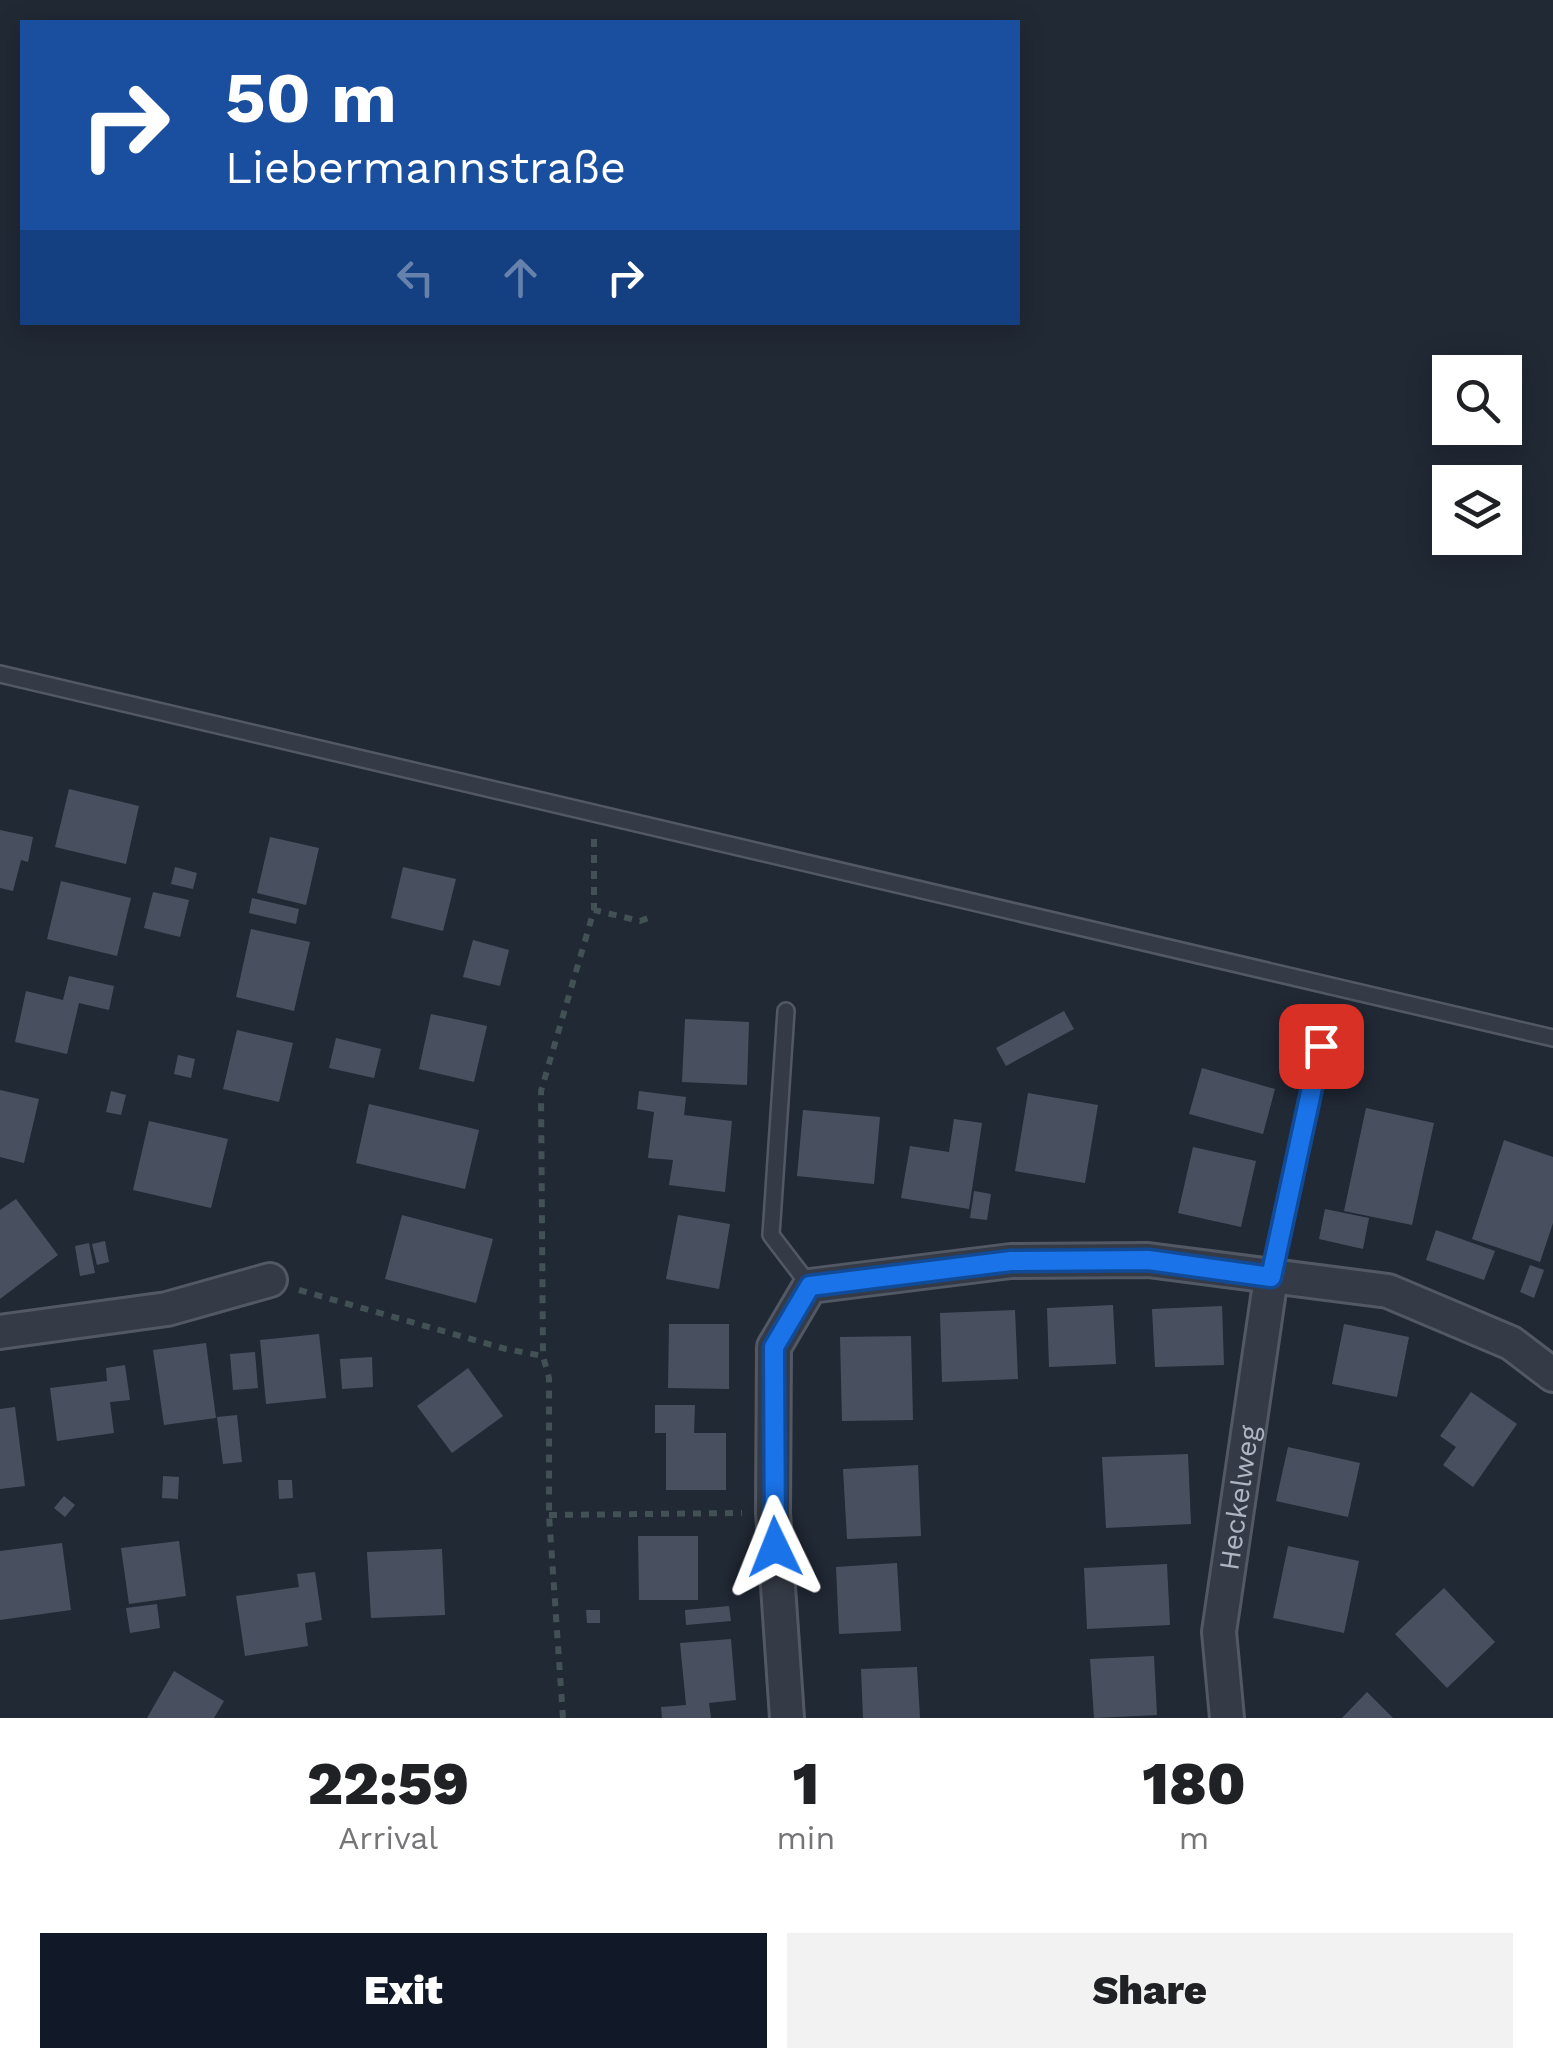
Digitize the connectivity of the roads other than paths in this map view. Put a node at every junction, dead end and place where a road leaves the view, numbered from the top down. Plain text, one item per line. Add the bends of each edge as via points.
1 (0, 674) edge
2 (786, 1011) dead end
3 (1553, 1038) edge
4 (1321, 1046) dead end
5 (1271, 1277) junction
6 (270, 1280) road end
7 (810, 1286) junction
8 (0, 1332) edge
9 (1553, 1375) edge
10 (787, 1718) edge
11 (1227, 1718) edge

1 - 3 lane
2 - 7 lane via 771,1235
4 - 5 lane
5 - 7 street via 1148,1260 1011,1261
5 - 9 street via 1388,1291 1511,1344
5 - 11 street, Heckelweg via 1219,1632
6 - 8 street via 167,1309
7 - 10 street via 774,1347 773,1513

